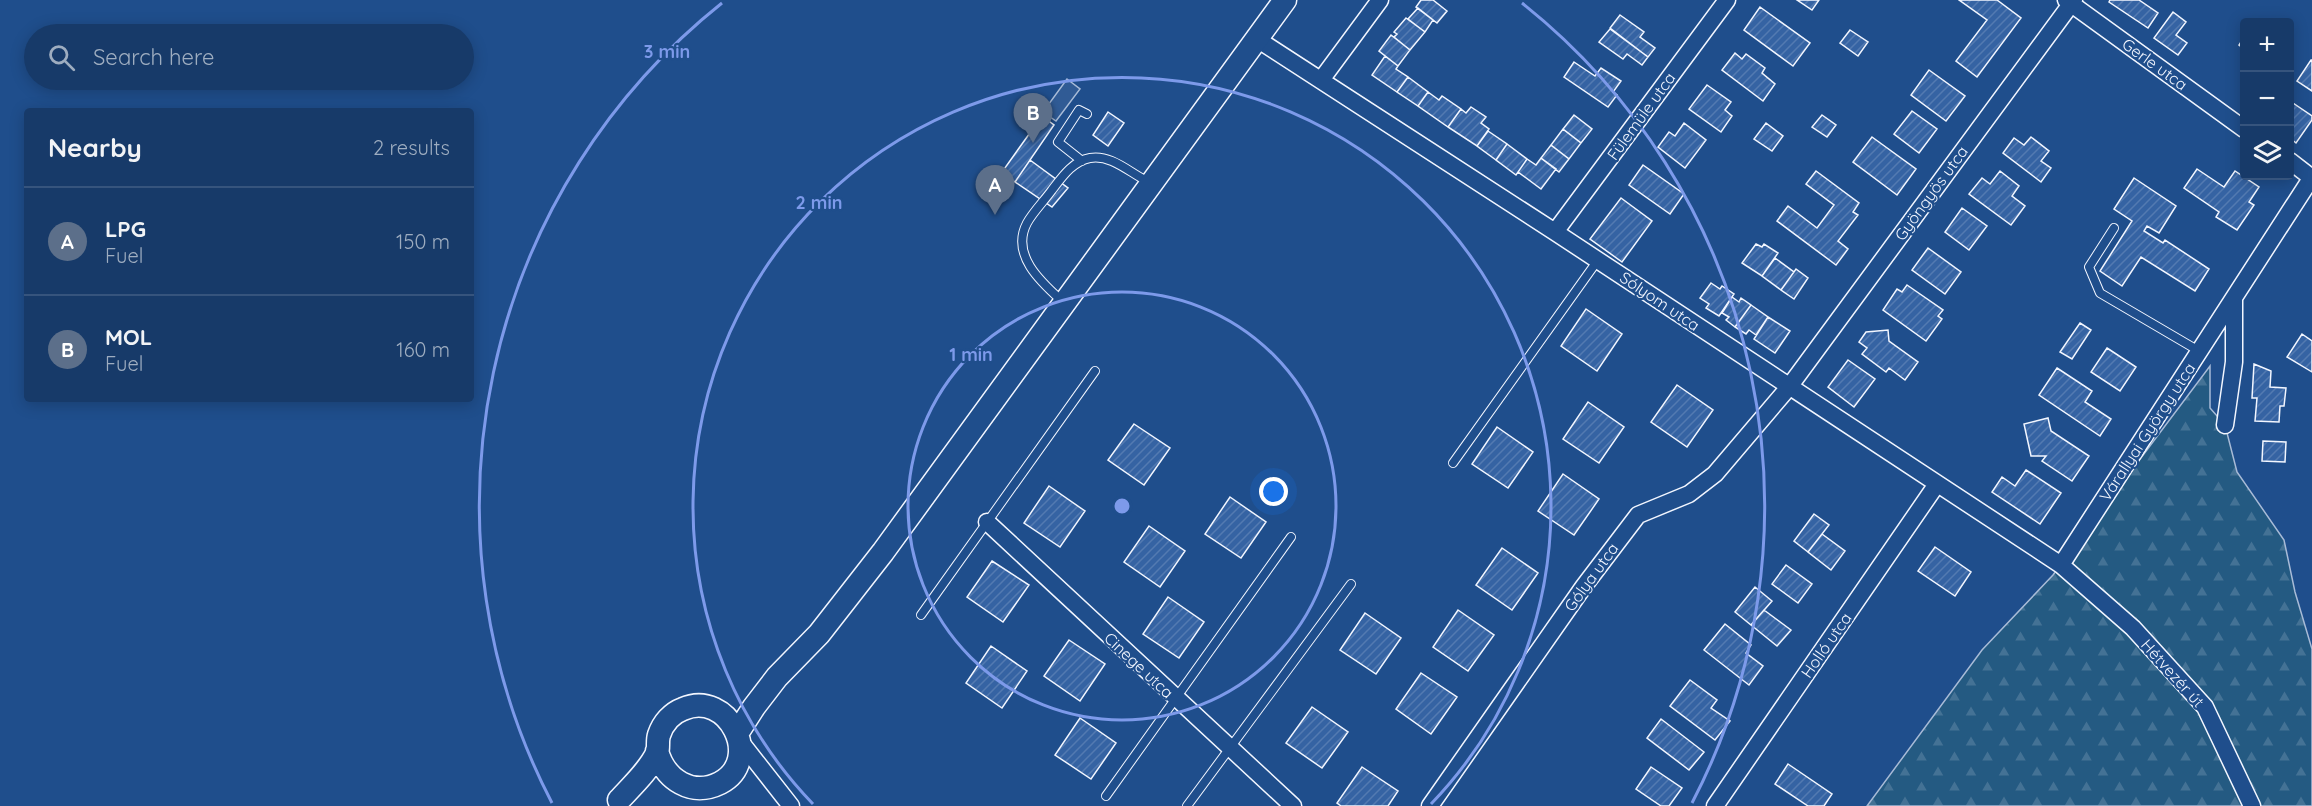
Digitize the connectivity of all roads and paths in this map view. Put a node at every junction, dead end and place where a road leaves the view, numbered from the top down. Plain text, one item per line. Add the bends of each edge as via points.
1 (1380, 0) edge
2 (1727, 0) edge
3 (2070, 1) edge
4 (1276, 4) edge
5 (1257, 39) junction
6 (1321, 80) junction
7 (1087, 114) dead end
8 (2240, 126) edge
9 (1082, 161) junction
10 (2294, 164) edge
11 (2312, 177) edge
12 (1152, 184) junction
13 (2114, 228) dead end
14 (1556, 232) junction
15 (1598, 260) junction
16 (2234, 298) junction
17 (1065, 303) junction
18 (2199, 351) junction
19 (1095, 372) dead end
20 (1789, 387) junction
21 (2224, 425) dead end
22 (1454, 462) dead end
23 (1937, 484) junction
24 (987, 522) junction
25 (1291, 537) dead end
26 (2061, 566) junction
27 (1351, 584) dead end
28 (921, 615) dead end
29 (777, 677) junction
30 (1175, 699) junction
31 (719, 711) junction
32 (739, 737) junction
33 (1229, 749) junction
34 (657, 752) junction
35 (734, 772) junction
36 (674, 781) junction
37 (1106, 796) dead end
38 (787, 801) edge
39 (613, 803) edge
40 (1187, 806) edge
41 (1293, 806) edge
42 (1430, 806) edge
43 (1715, 806) edge
44 (2252, 806) edge

1 - 6 street
2 - 14 street, Fülemüle utca
3 - 8 street, Gerle utca
3 - 20 street, Gyöngyös utca
4 - 5 main road
5 - 6 street, Sólyom utca
5 - 12 main road
6 - 14 street, Sólyom utca
7 - 9 lane via 1079,110 1058,142
9 - 12 lane via 1110,160
9 - 17 lane via 1065,174 1027,223 1023,238 1033,273
10 - 11 street
11 - 16 street, Várallyai György utca
12 - 17 main road
13 - 18 lane via 2089,267 2100,293
14 - 15 street, Sólyom utca
15 - 20 street, Sólyom utca
15 - 22 lane
16 - 18 street, Várallyai György utca
16 - 21 street via 2234,362
17 - 29 main road via 883,552 819,633
18 - 26 street, Várallyai György utca
19 - 24 lane
20 - 23 street, Sólyom utca
20 - 42 street, Gólya utca via 1715,474 1689,494 1638,515
23 - 26 street, Sólyom utca
23 - 43 street, Holló utca
24 - 28 lane
24 - 30 street, Cinege utca
25 - 30 lane
26 - 44 street, Hétvezér út via 2133,628 2205,707
27 - 33 lane
29 - 31 main road via 731,708
29 - 32 main road via 754,707
30 - 33 street, Cinege utca
30 - 37 lane
31 - 32 main road
31 - 34 main road via 709,706 684,708 672,716 659,734
32 - 35 main road via 739,760
32 - 38 street
33 - 40 lane
33 - 41 street, Cinege utca
34 - 36 main road
34 - 39 main road
35 - 36 main road via 711,787 698,788
35 - 38 street via 747,772
36 - 39 main road

